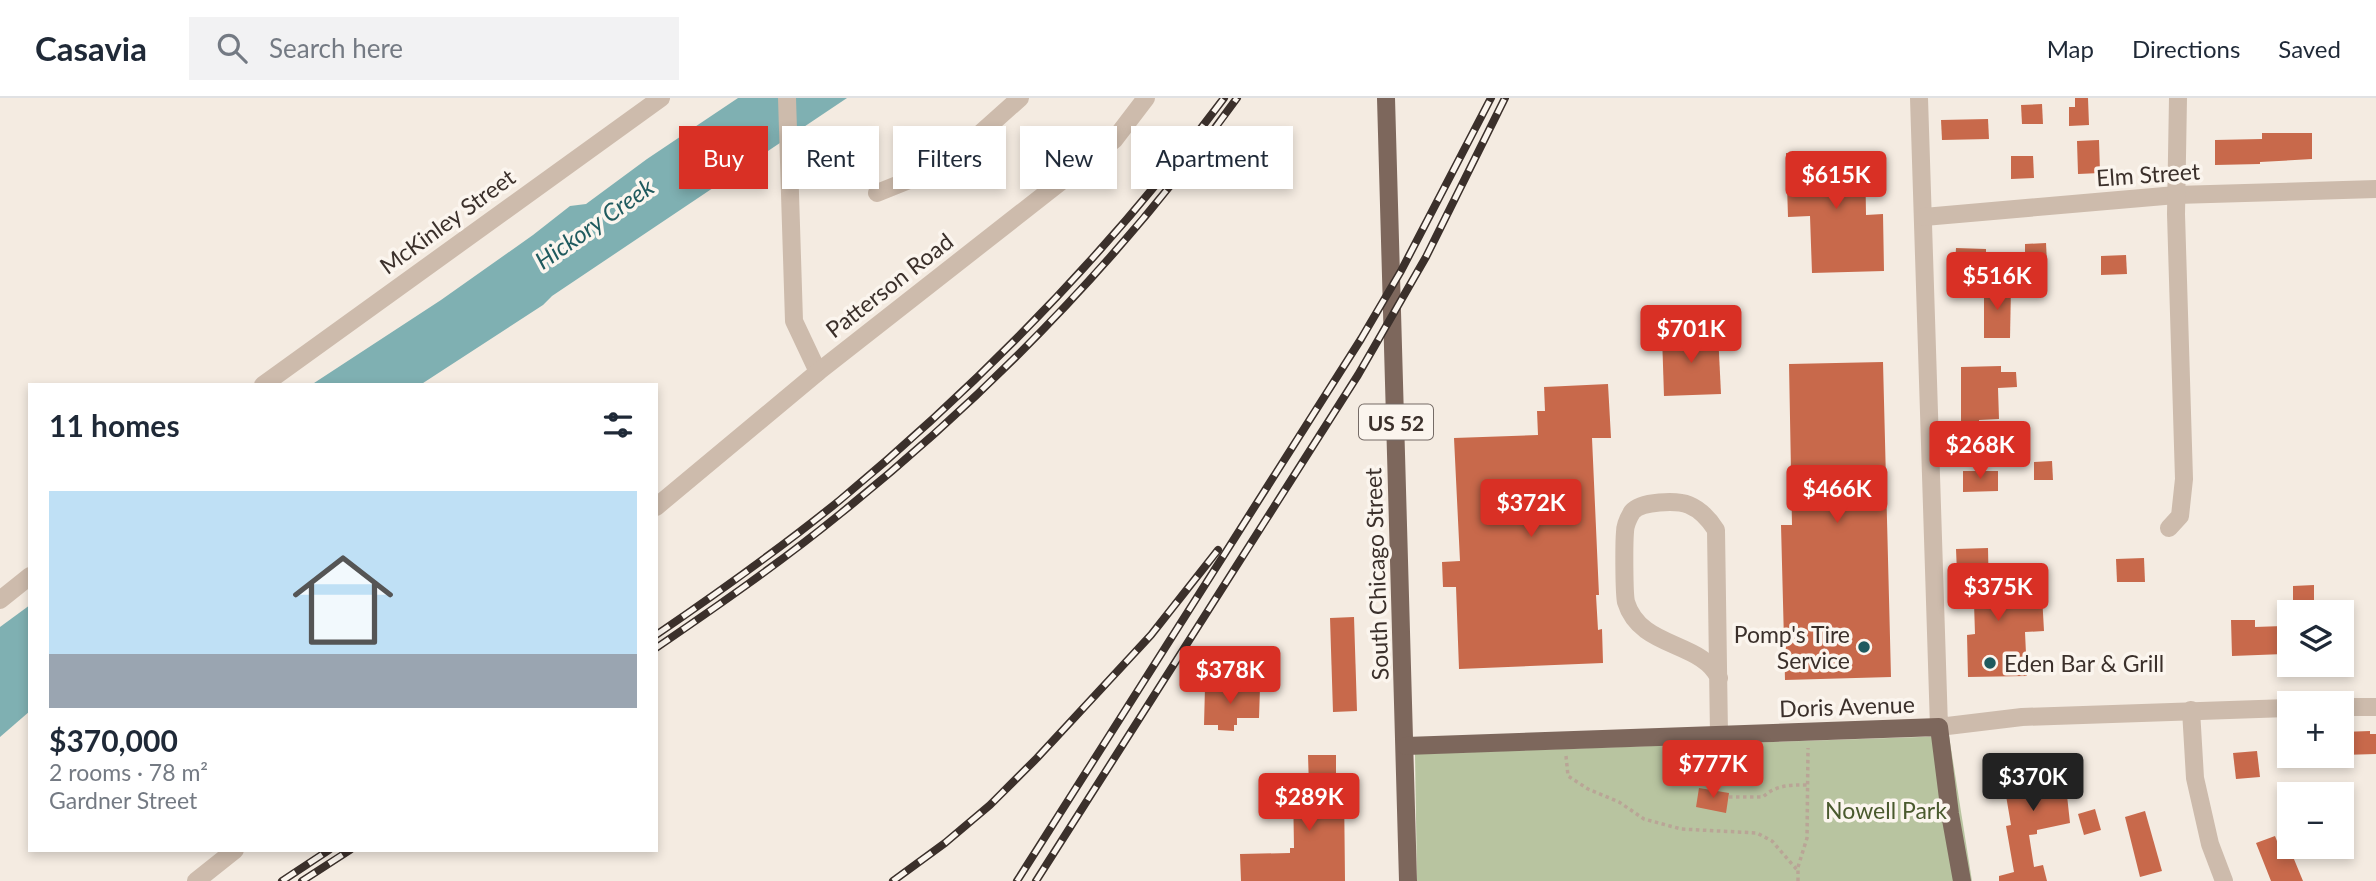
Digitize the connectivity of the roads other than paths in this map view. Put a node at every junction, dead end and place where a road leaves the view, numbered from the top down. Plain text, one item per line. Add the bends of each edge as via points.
1 (661, 98) edge
2 (787, 98) edge
3 (1020, 98) edge
4 (1146, 98) edge
5 (1385, 98) edge
6 (1920, 98) edge
7 (2178, 98) edge
8 (2376, 189) edge
9 (877, 193) dead end
10 (2176, 195) junction
11 (1924, 217) junction
12 (818, 372) junction
13 (266, 383) edge
14 (658, 505) edge
15 (2169, 528) dead end
16 (28, 578) edge
17 (0, 600) edge
18 (1719, 678) junction
19 (2376, 706) edge
20 (2354, 707) edge
21 (2277, 708) edge
22 (2191, 710) junction
23 (1939, 727) junction
24 (1719, 735) junction
25 (1406, 746) junction
26 (232, 852) edge
27 (196, 881) edge
28 (1408, 881) edge
29 (1962, 881) edge
30 (2224, 881) edge

1 - 13 street, McKinley Street
2 - 12 street via 794,321
3 - 9 street via 944,166
4 - 12 street, Patterson Road via 1114,140
5 - 25 main road, South Chicago Street / US 52
6 - 11 street
7 - 10 street
8 - 10 street, Elm Street
10 - 11 street, Elm Street
10 - 15 street via 2184,479 2180,516
11 - 23 street
12 - 14 street, Patterson Road
16 - 17 street
18 - 18 street via 1716,530 1707,516 1687,504 1648,502 1633,510 1625,529 1626,601 1637,622 1658,639 1707,661
18 - 24 street
19 - 20 street
21 - 22 street, Doris Avenue
22 - 23 street, Doris Avenue via 2022,717
22 - 30 street via 2195,778
23 - 24 main road, Doris Avenue
23 - 29 main road
24 - 25 main road, Doris Avenue
25 - 28 main road, South Chicago Street
26 - 27 street

